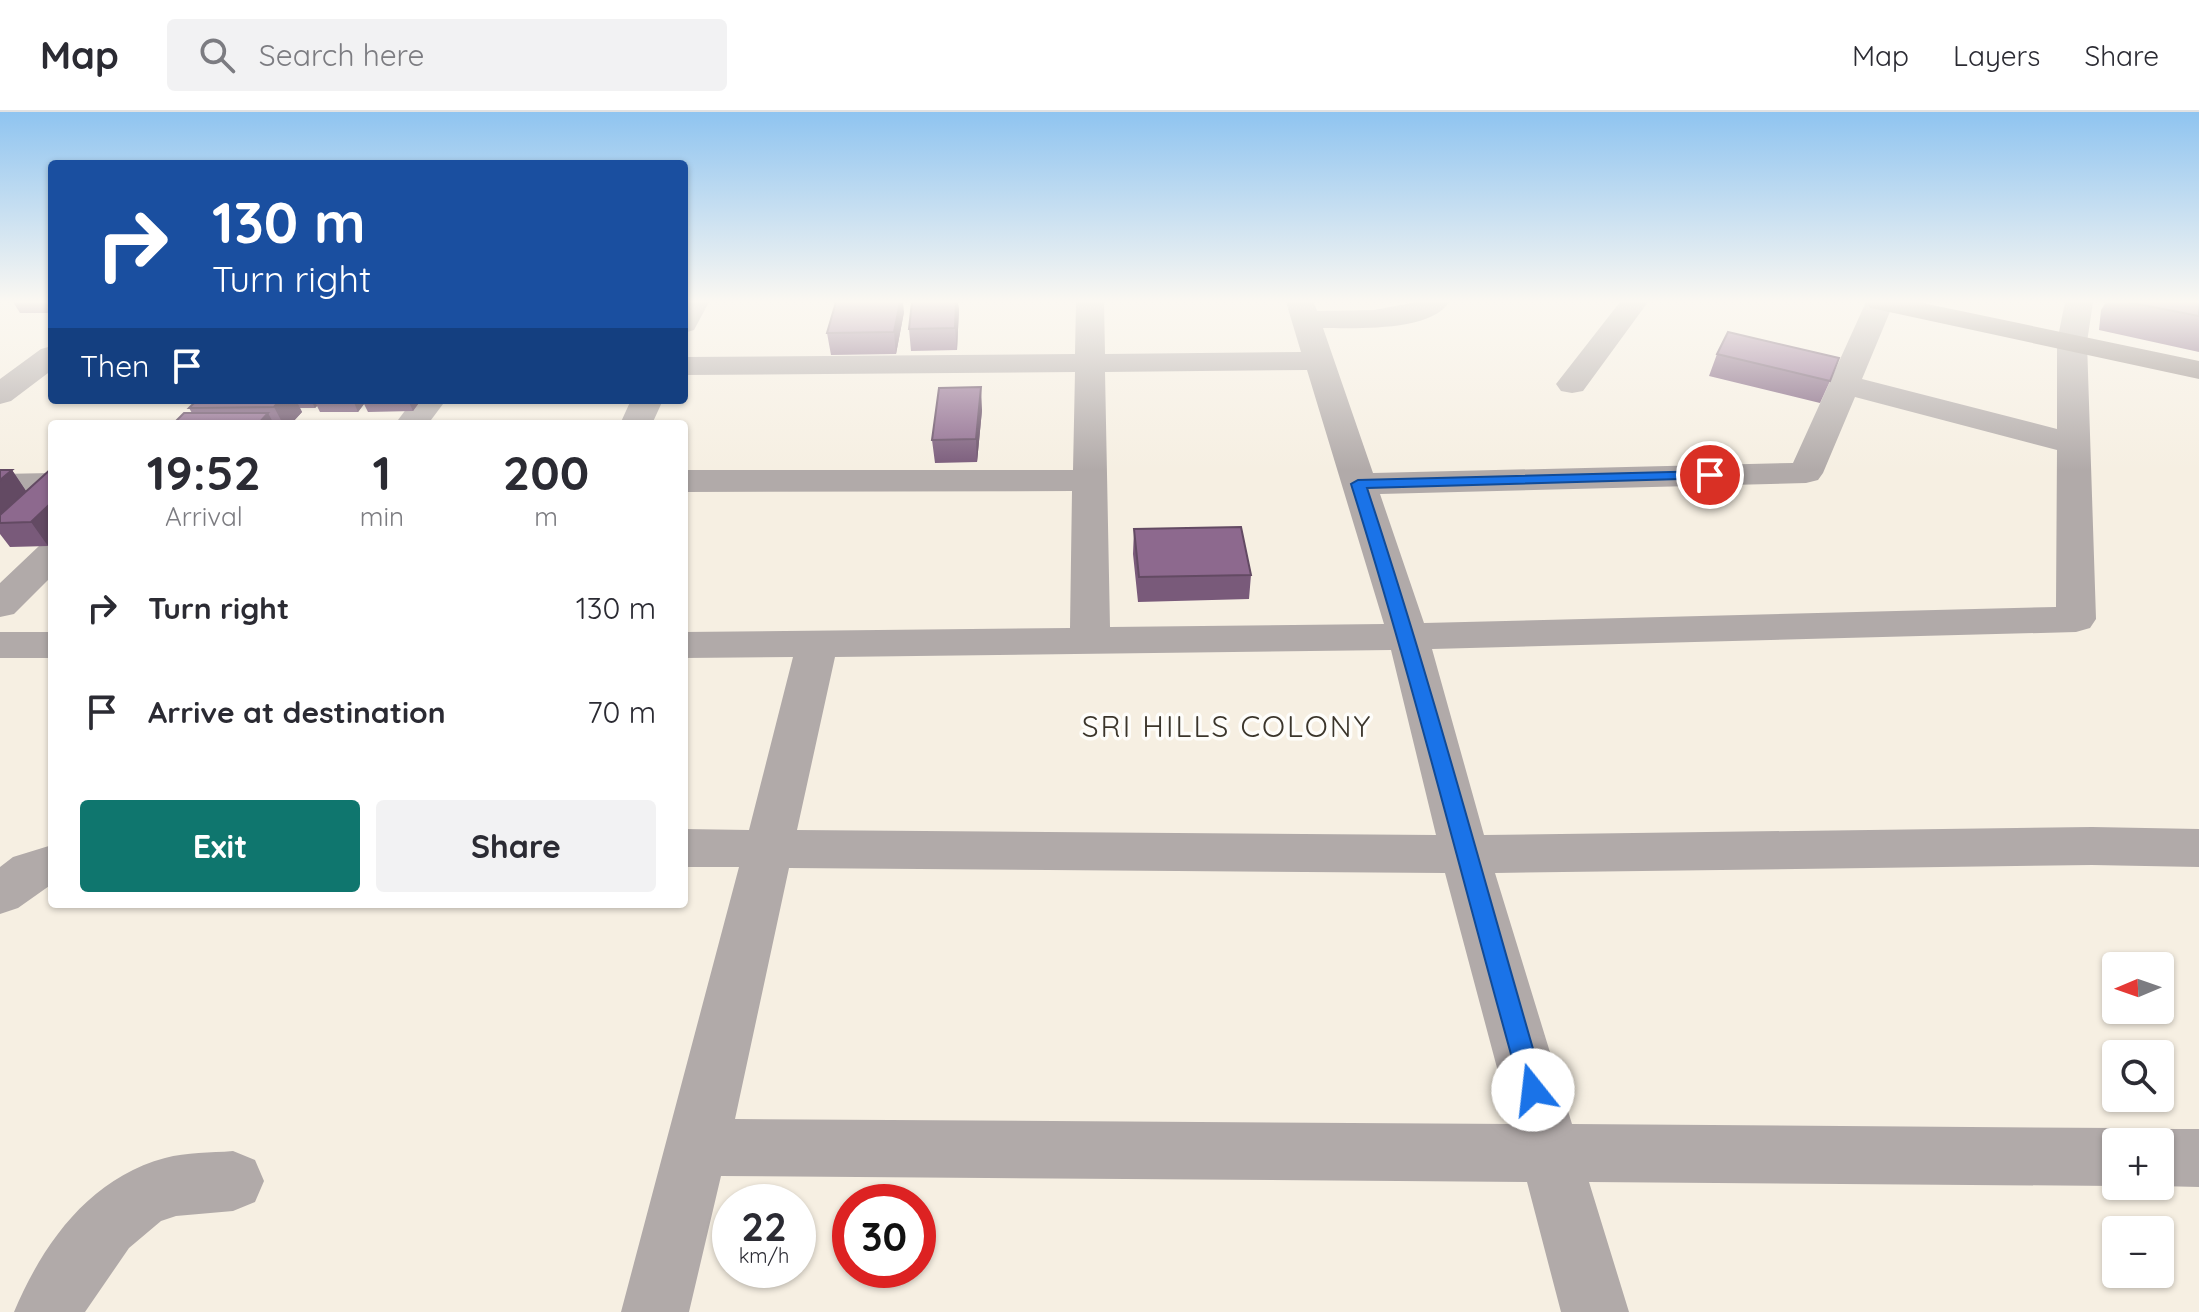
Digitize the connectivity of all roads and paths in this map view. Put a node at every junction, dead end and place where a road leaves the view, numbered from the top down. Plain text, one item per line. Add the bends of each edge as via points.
1 (1089, 358) edge
2 (1115, 358) edge
3 (1318, 358) edge
4 (1592, 358) edge
5 (1855, 358) edge
6 (2072, 358) edge
7 (2145, 358) edge
8 (1089, 362) junction
9 (688, 366) edge
10 (2199, 370) edge
11 (39, 374) edge
12 (1572, 384) dead end
13 (1844, 384) junction
14 (0, 394) edge
15 (427, 404) edge
16 (414, 420) edge
17 (2074, 444) junction
18 (1090, 480) junction
19 (688, 481) edge
20 (48, 484) edge
21 (1358, 484) junction
22 (0, 485) edge
23 (48, 558) edge
24 (0, 605) edge
25 (1408, 637) junction
26 (1090, 640) junction
27 (0, 645) edge
28 (48, 645) edge
29 (688, 645) edge
30 (817, 645) junction
31 (770, 847) junction
32 (688, 848) edge
33 (2199, 848) edge
34 (1465, 854) junction
35 (48, 865) edge
36 (0, 894) edge
37 (698, 1147) junction
38 (1551, 1154) junction
39 (2102, 1157) edge
40 (2174, 1158) edge
41 (2199, 1158) edge
42 (233, 1181) dead end
43 (48, 1312) edge
44 (655, 1312) edge
45 (1595, 1312) edge

1 - 8 street
2 - 8 street
3 - 21 street
4 - 12 street
5 - 13 street
6 - 17 street
7 - 10 street
8 - 9 street
8 - 18 street
11 - 14 street
13 - 17 street
13 - 21 street via 1806,473
15 - 16 street
17 - 25 street via 2076,619
18 - 19 street
18 - 26 street
20 - 22 street
21 - 25 street
23 - 24 street
25 - 26 street
25 - 34 street
26 - 30 street
27 - 28 street
29 - 30 street
30 - 31 street
31 - 32 street
31 - 34 street
31 - 37 street
33 - 34 street
34 - 38 street
35 - 36 street
37 - 38 street
37 - 44 street
38 - 39 street
38 - 45 street
40 - 41 street
42 - 43 street via 160,1190 116,1215 86,1245

